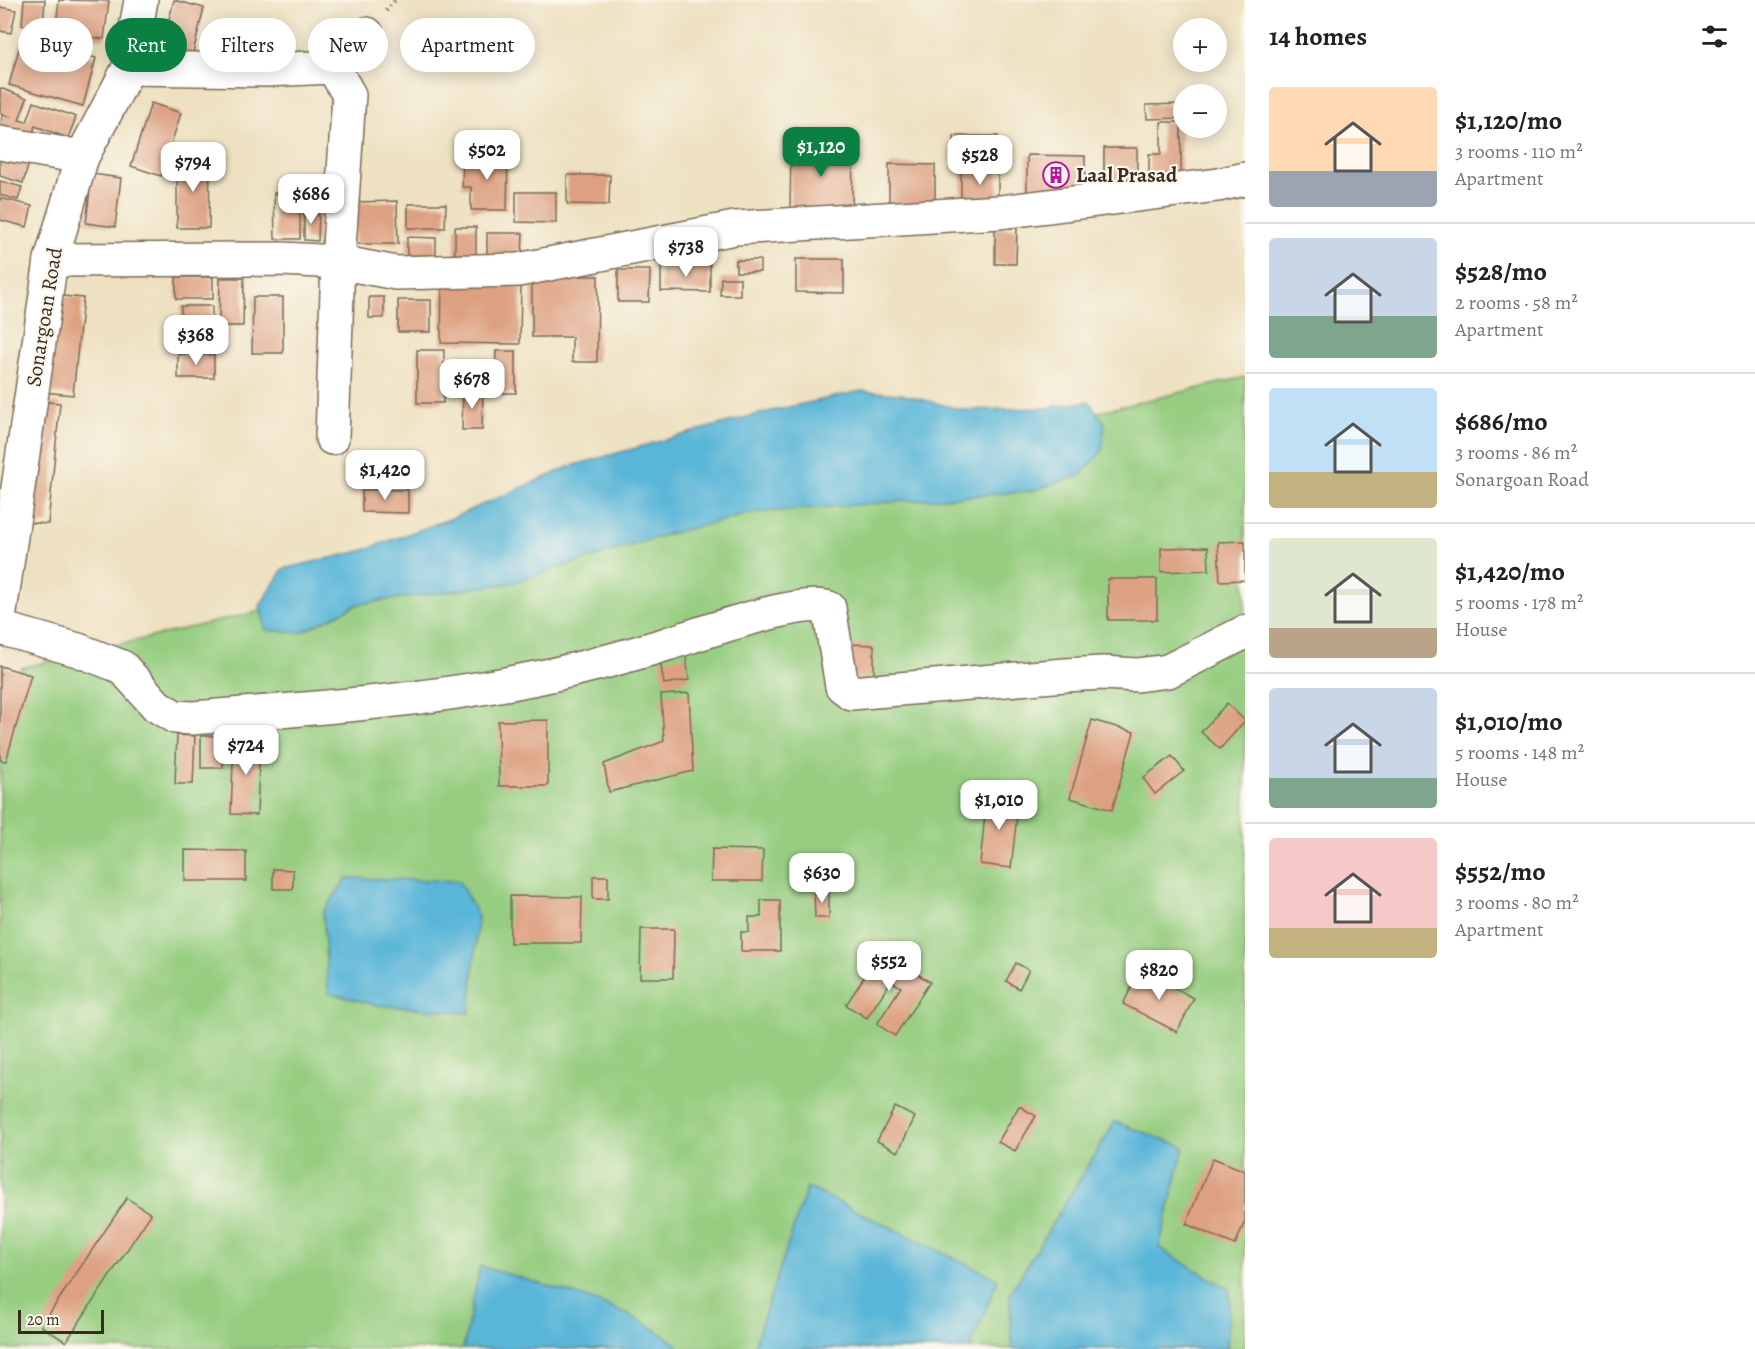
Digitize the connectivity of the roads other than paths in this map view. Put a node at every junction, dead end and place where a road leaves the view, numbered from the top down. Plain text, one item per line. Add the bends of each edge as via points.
1 (141, 0) edge
2 (138, 18) edge
3 (308, 68) edge
4 (187, 69) edge
5 (127, 72) edge
6 (336, 72) edge
7 (0, 143) edge
8 (82, 157) junction
9 (1245, 179) edge
10 (51, 260) junction
11 (338, 262) junction
12 (332, 438) dead end
13 (0, 612) edge
14 (0, 628) edge
15 (1245, 632) edge

1 - 2 street, Sonargoan Road
3 - 4 street
5 - 8 street, Sonargoan Road
6 - 11 street via 349,95
7 - 8 street
8 - 10 street, Sonargoan Road
9 - 11 street via 1000,212 735,228 518,270 396,273
10 - 11 street
10 - 13 street, Sonargoan Road
11 - 12 street
14 - 15 street via 122,667 157,706 174,717 192,718 384,700 526,680 819,604 829,608 842,686 851,693 1065,675 1168,671

